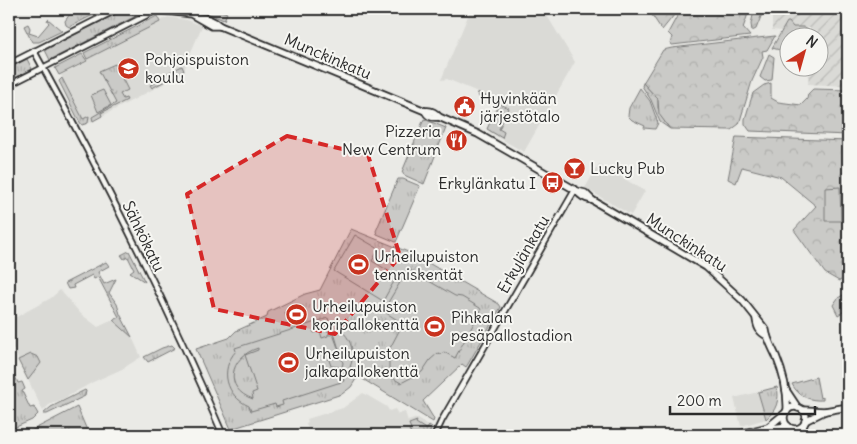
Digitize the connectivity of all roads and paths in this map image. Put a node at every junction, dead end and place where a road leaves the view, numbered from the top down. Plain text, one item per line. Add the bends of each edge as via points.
1 (118, 9) edge
2 (155, 9) edge
3 (185, 9) edge
4 (191, 14) junction
5 (34, 51) junction
6 (9, 64) edge
7 (43, 68) junction
8 (9, 85) edge
9 (576, 190) junction
10 (786, 390) junction
11 (848, 407) edge
12 (800, 409) junction
13 (786, 412) junction
14 (825, 412) junction
15 (805, 422) junction
16 (768, 427) junction
17 (789, 427) junction
18 (223, 435) edge
19 (435, 435) edge
20 (735, 435) edge
21 (796, 435) edge
22 (803, 435) edge

1 - 5 street
2 - 4 main road, Munckinkatu
2 - 7 street
3 - 4 main road, Munckinkatu
4 - 9 main road, Munckinkatu via 205,17 425,112 435,113
5 - 6 street
5 - 7 street, Sähkökatu
7 - 8 street
7 - 18 street, Sähkökatu via 80,134 182,340
9 - 10 main road, Munckinkatu via 706,266 742,300 765,327
9 - 19 street, Erkylänkatu
10 - 12 main road, Munckinkatu
10 - 13 main road, Munckinkatu
11 - 14 main road
12 - 13 main road via 792,407
12 - 14 main road
12 - 15 main road
13 - 16 main road
13 - 17 main road via 784,420
14 - 15 main road
15 - 17 main road via 798,428
15 - 22 street
16 - 17 main road
16 - 20 main road
17 - 21 street

